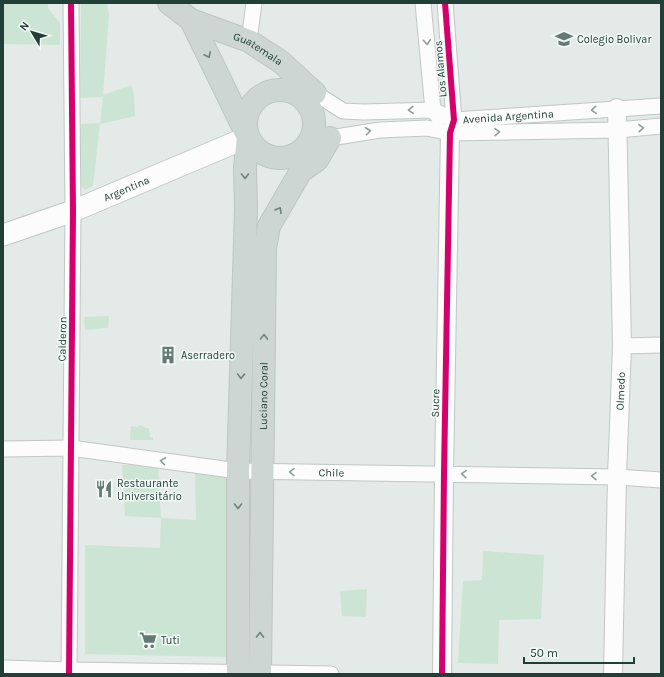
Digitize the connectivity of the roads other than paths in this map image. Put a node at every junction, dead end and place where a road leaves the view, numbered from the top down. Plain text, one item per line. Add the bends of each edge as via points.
1 (169, 3) edge
2 (254, 3) edge
3 (423, 3) edge
4 (445, 3) edge
5 (71, 5) dead end
6 (191, 20) junction
7 (249, 41) junction
8 (315, 93) joint
9 (661, 106) edge
10 (617, 108) junction
11 (432, 110) junction
12 (452, 126) junction
13 (661, 126) edge
14 (618, 130) junction
15 (248, 137) junction
16 (330, 138) joint
17 (73, 211) junction
18 (3, 235) edge
19 (661, 345) edge
20 (622, 346) junction
21 (71, 448) junction
22 (3, 449) edge
23 (238, 471) junction
24 (262, 472) junction
25 (444, 473) junction
26 (618, 477) junction
27 (661, 480) edge
28 (3, 668) edge
29 (69, 672) edge
30 (238, 673) edge
31 (260, 673) edge
32 (331, 674) edge
33 (442, 674) edge
34 (613, 674) edge

1 - 6 main road, Guatemala
2 - 7 street
3 -> 11 street, Los Alamos
4 - 12 street, Los Alamos
5 - 17 street, Calderon
6 - 7 main road, Guatemala
6 -> 15 main road, Guatemala
7 - 8 main road, Guatemala via 281,62
11 -> 8 street via 343,111
9 - 10 street, Avenida Argentina
10 -> 12 street, Avenida Argentina
10 - 14 street, Olmedo
11 - 12 street, Los Alamos
12 -> 14 street, Avenida Argentina
16 -> 12 street, Avenida Argentina via 380,130
12 - 25 street, Sucre
14 -> 13 street, Avenida Argentina
14 - 20 street, Olmedo
15 - 17 main road, Argentina
15 -> 23 main road, Luciano Coral via 245,167
24 -> 16 main road, Luciano Coral via 265,248 270,226 301,171 317,160
17 - 18 main road, Argentina
17 - 21 street, Calderon
19 - 20 street
20 - 26 street, Olmedo
21 - 22 street, Chile
23 -> 21 street, Chile
21 - 29 street, Calderon
23 - 24 street, Chile
23 -> 30 main road, Luciano Coral
25 -> 24 street, Chile
31 -> 24 main road, Luciano Coral
26 -> 25 street, Chile
25 - 33 street, Sucre
26 - 27 street, Chile
26 - 34 street, Olmedo
28 - 29 street
29 - 30 street
30 - 31 street
31 - 32 street

